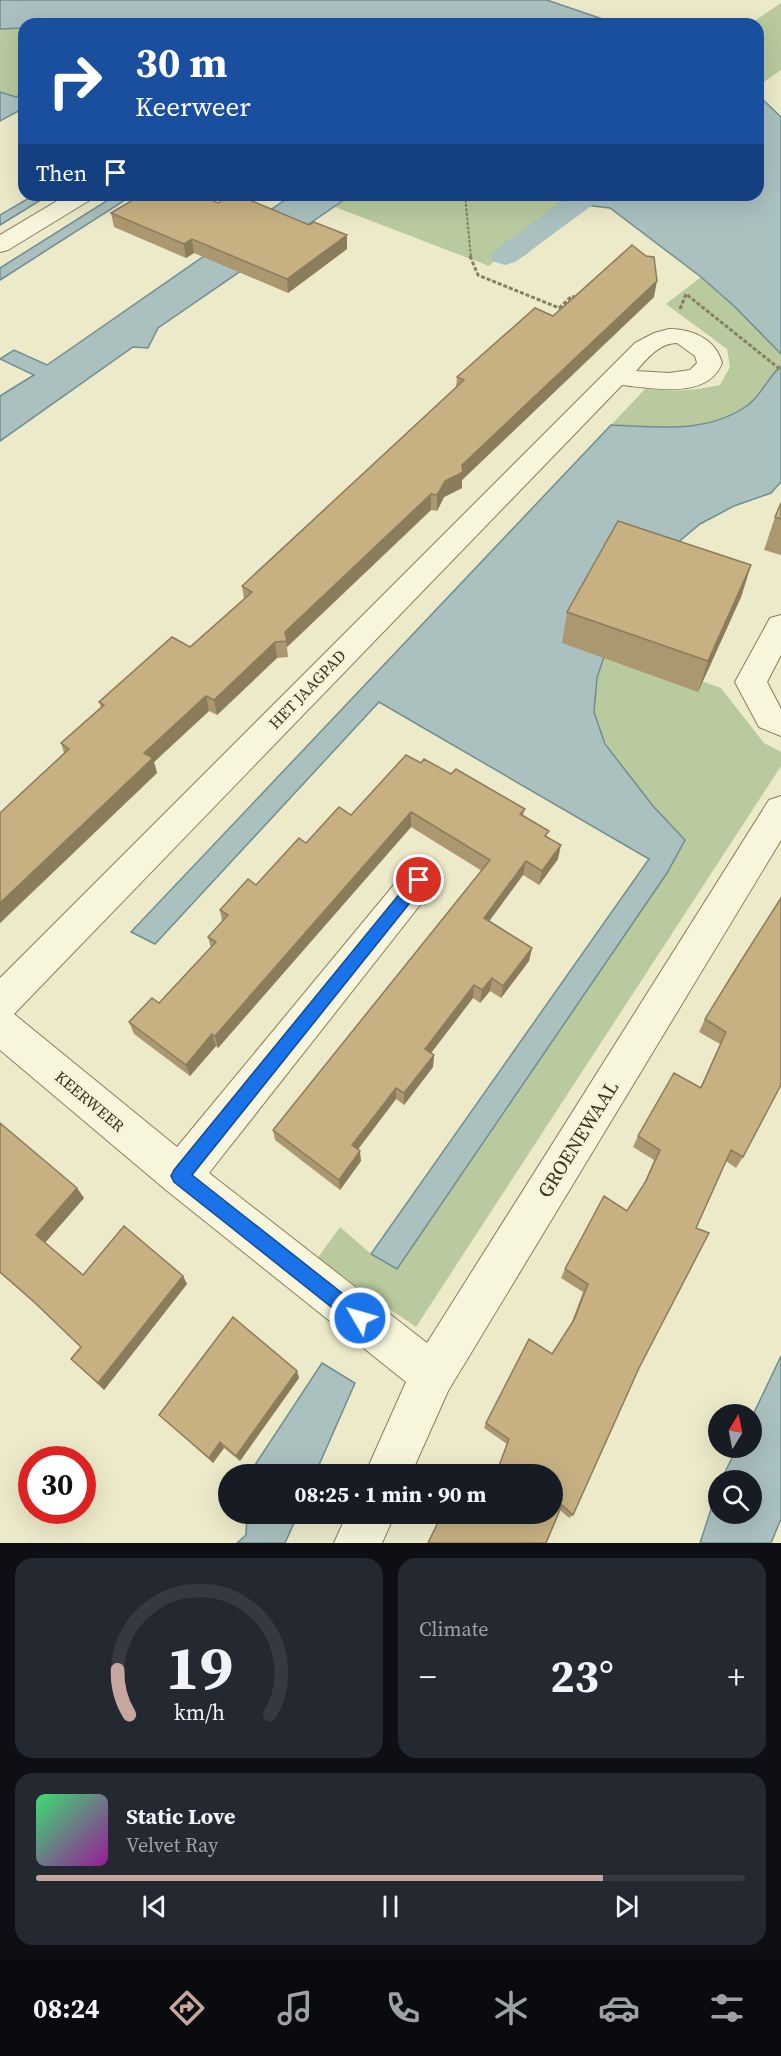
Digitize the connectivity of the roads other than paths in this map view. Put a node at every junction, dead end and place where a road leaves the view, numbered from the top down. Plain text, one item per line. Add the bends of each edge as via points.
1 (72, 201) edge
2 (0, 245) edge
3 (615, 377) dead end
4 (781, 626) edge
5 (781, 723) edge
6 (781, 810) edge
7 (419, 880) dead end
8 (0, 1003) edge
9 (0, 1026) edge
10 (180, 1176) junction
11 (432, 1375) junction
12 (392, 1464) edge
13 (367, 1524) edge
14 (358, 1543) edge

1 - 2 street
3 - 8 street, HET JAAGPAD
4 - 5 street via 751,682 770,718
6 - 11 street, GROENEWAAL
7 - 10 street
9 - 10 street, KEERWEER
10 - 11 street, KEERWEER
11 - 12 street, GROENEWAAL
13 - 14 street

